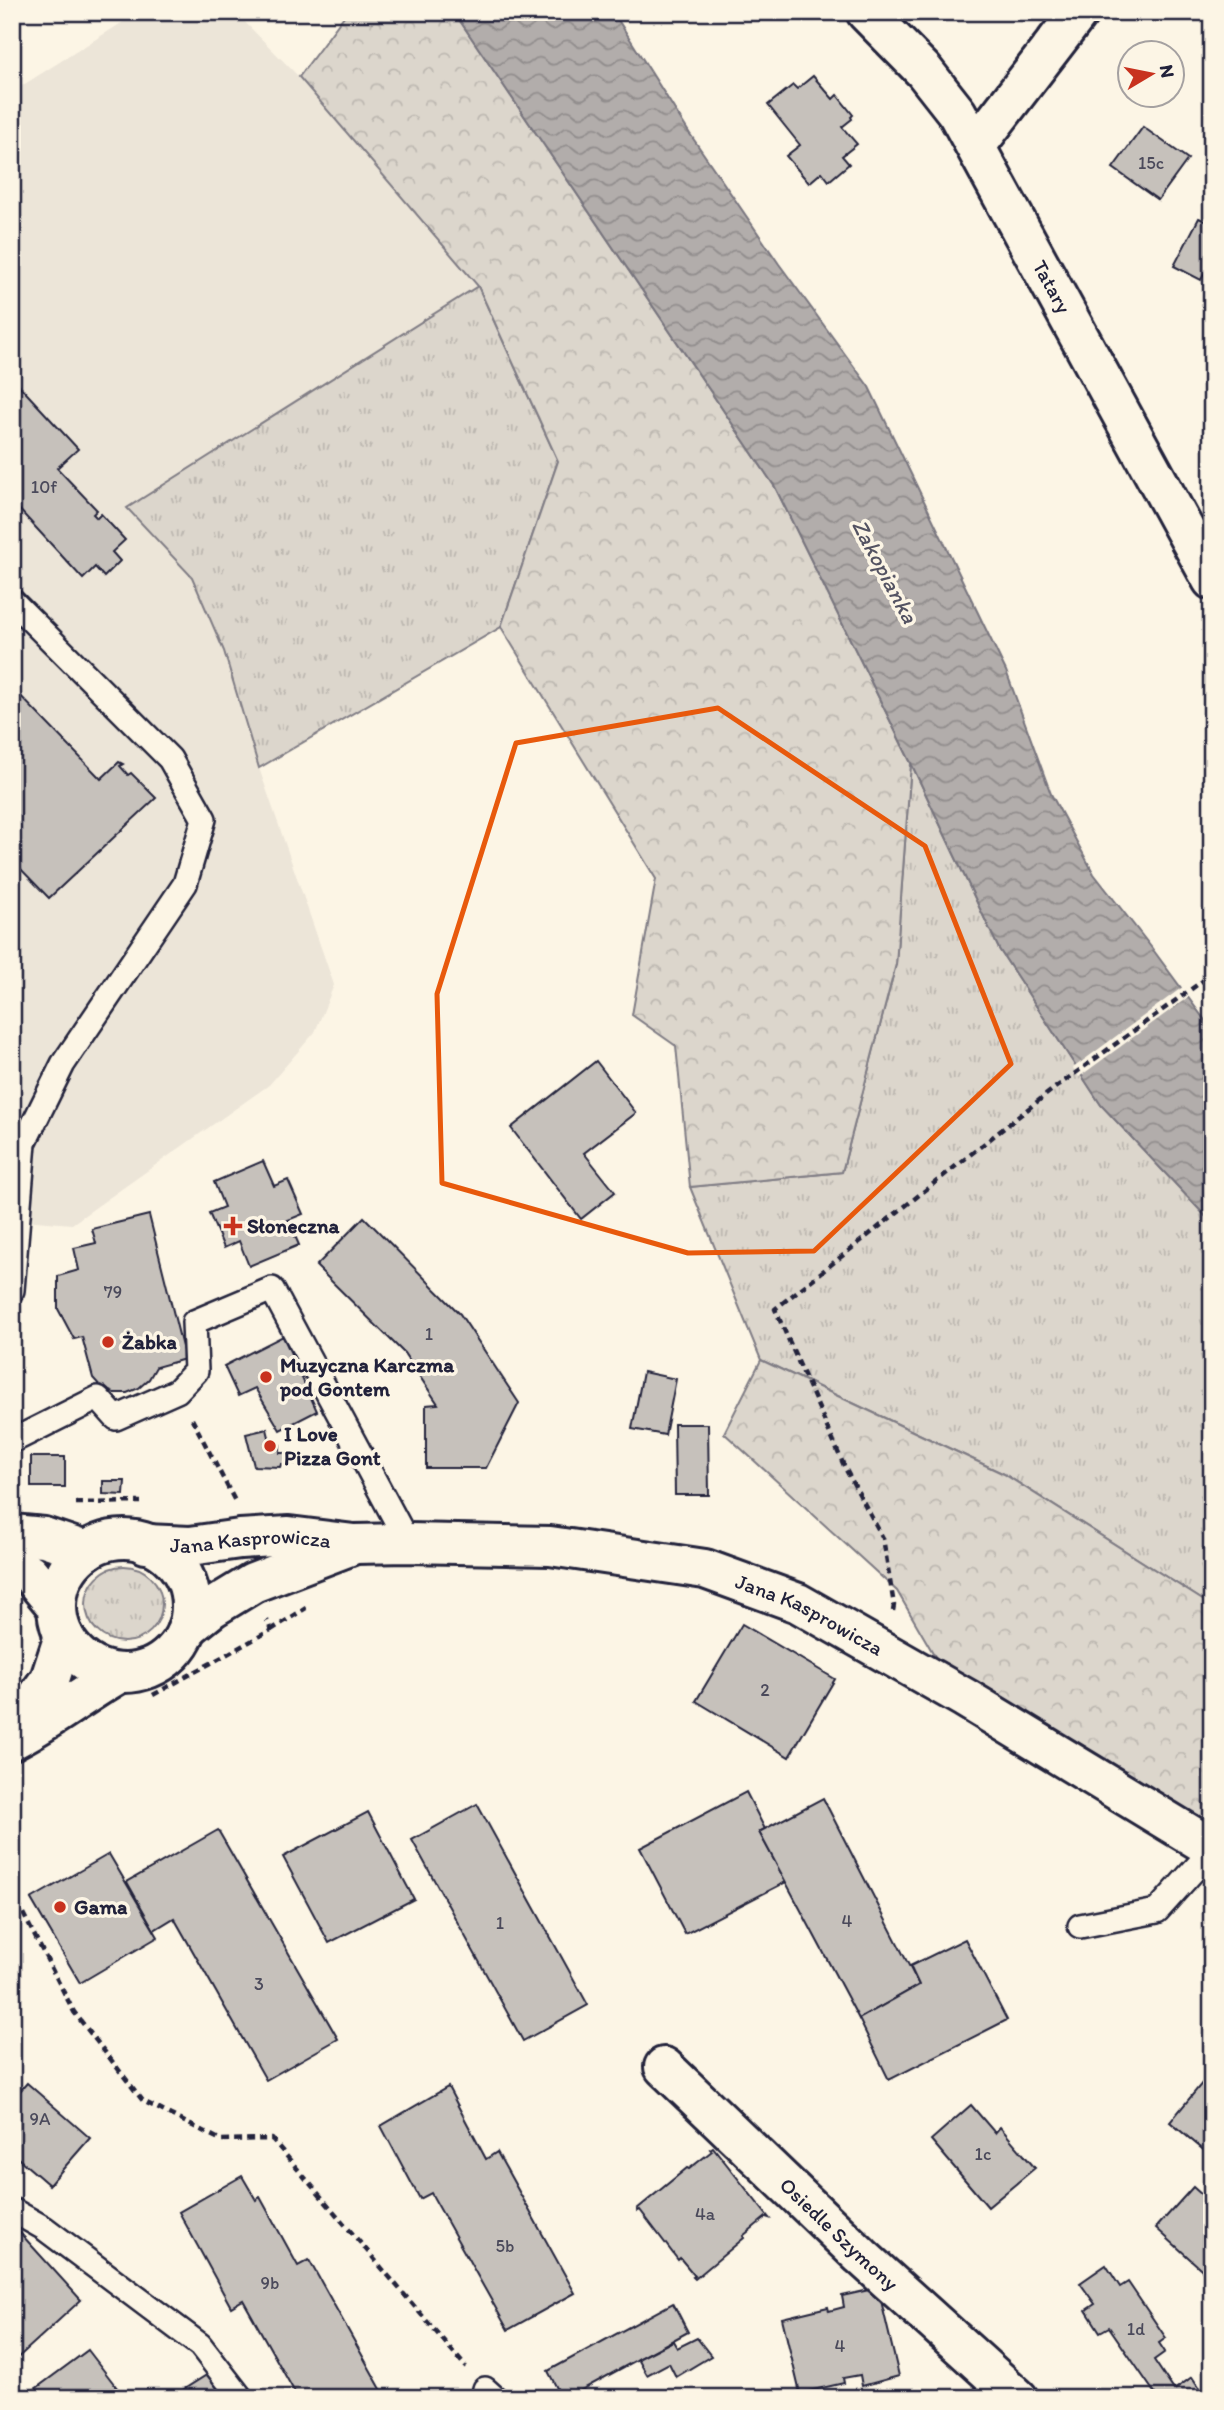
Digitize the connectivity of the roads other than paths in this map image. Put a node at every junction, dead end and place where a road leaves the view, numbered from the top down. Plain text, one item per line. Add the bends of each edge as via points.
1 (866, 12) edge
2 (1079, 12) edge
3 (975, 146) junction
4 (1202, 541) edge
5 (1212, 580) edge
6 (12, 601) edge
7 (18, 1138) edge
8 (12, 1290) edge
9 (12, 1441) edge
10 (12, 1534) edge
11 (408, 1543) junction
12 (146, 1544) junction
13 (354, 1544) junction
14 (86, 1551) junction
15 (12, 1565) edge
16 (61, 1622) junction
17 (187, 1628) junction
18 (120, 1673) junction
19 (12, 1726) edge
20 (12, 1741) edge
21 (1212, 1849) edge
22 (1080, 1926) dead end
23 (664, 2067) dead end
24 (12, 2210) edge
25 (241, 2398) edge
26 (1018, 2398) edge

1 - 3 main road, Tatary via 924,71 957,113
2 - 3 main road
3 - 4 main road, Tatary
4 - 5 main road, Tatary
6 - 7 lane via 170,759 204,819 185,884
7 - 8 lane
9 - 11 lane via 98,1398 116,1418 177,1391 196,1371 194,1322 272,1289
10 - 14 main road via 44,1537
11 - 13 main road, Jana Kasprowicza
11 - 21 main road, Jana Kasprowicza via 550,1546 705,1569 799,1604
12 - 13 main road, Jana Kasprowicza via 190,1546 289,1536
12 - 14 main road via 115,1540
12 - 17 main road via 162,1551 184,1577 190,1611
13 - 17 main road, Jana Kasprowicza via 253,1583
14 - 16 main road via 64,1576 59,1590
15 - 16 main road via 29,1573
16 - 18 main road via 81,1658 92,1666
16 - 19 main road via 50,1679
17 - 18 main road via 169,1657 154,1667
18 - 20 main road
21 - 22 lane via 1157,1911
23 - 26 main road, Osiedle Szymony via 861,2256
24 - 25 lane via 44,2228 200,2345

